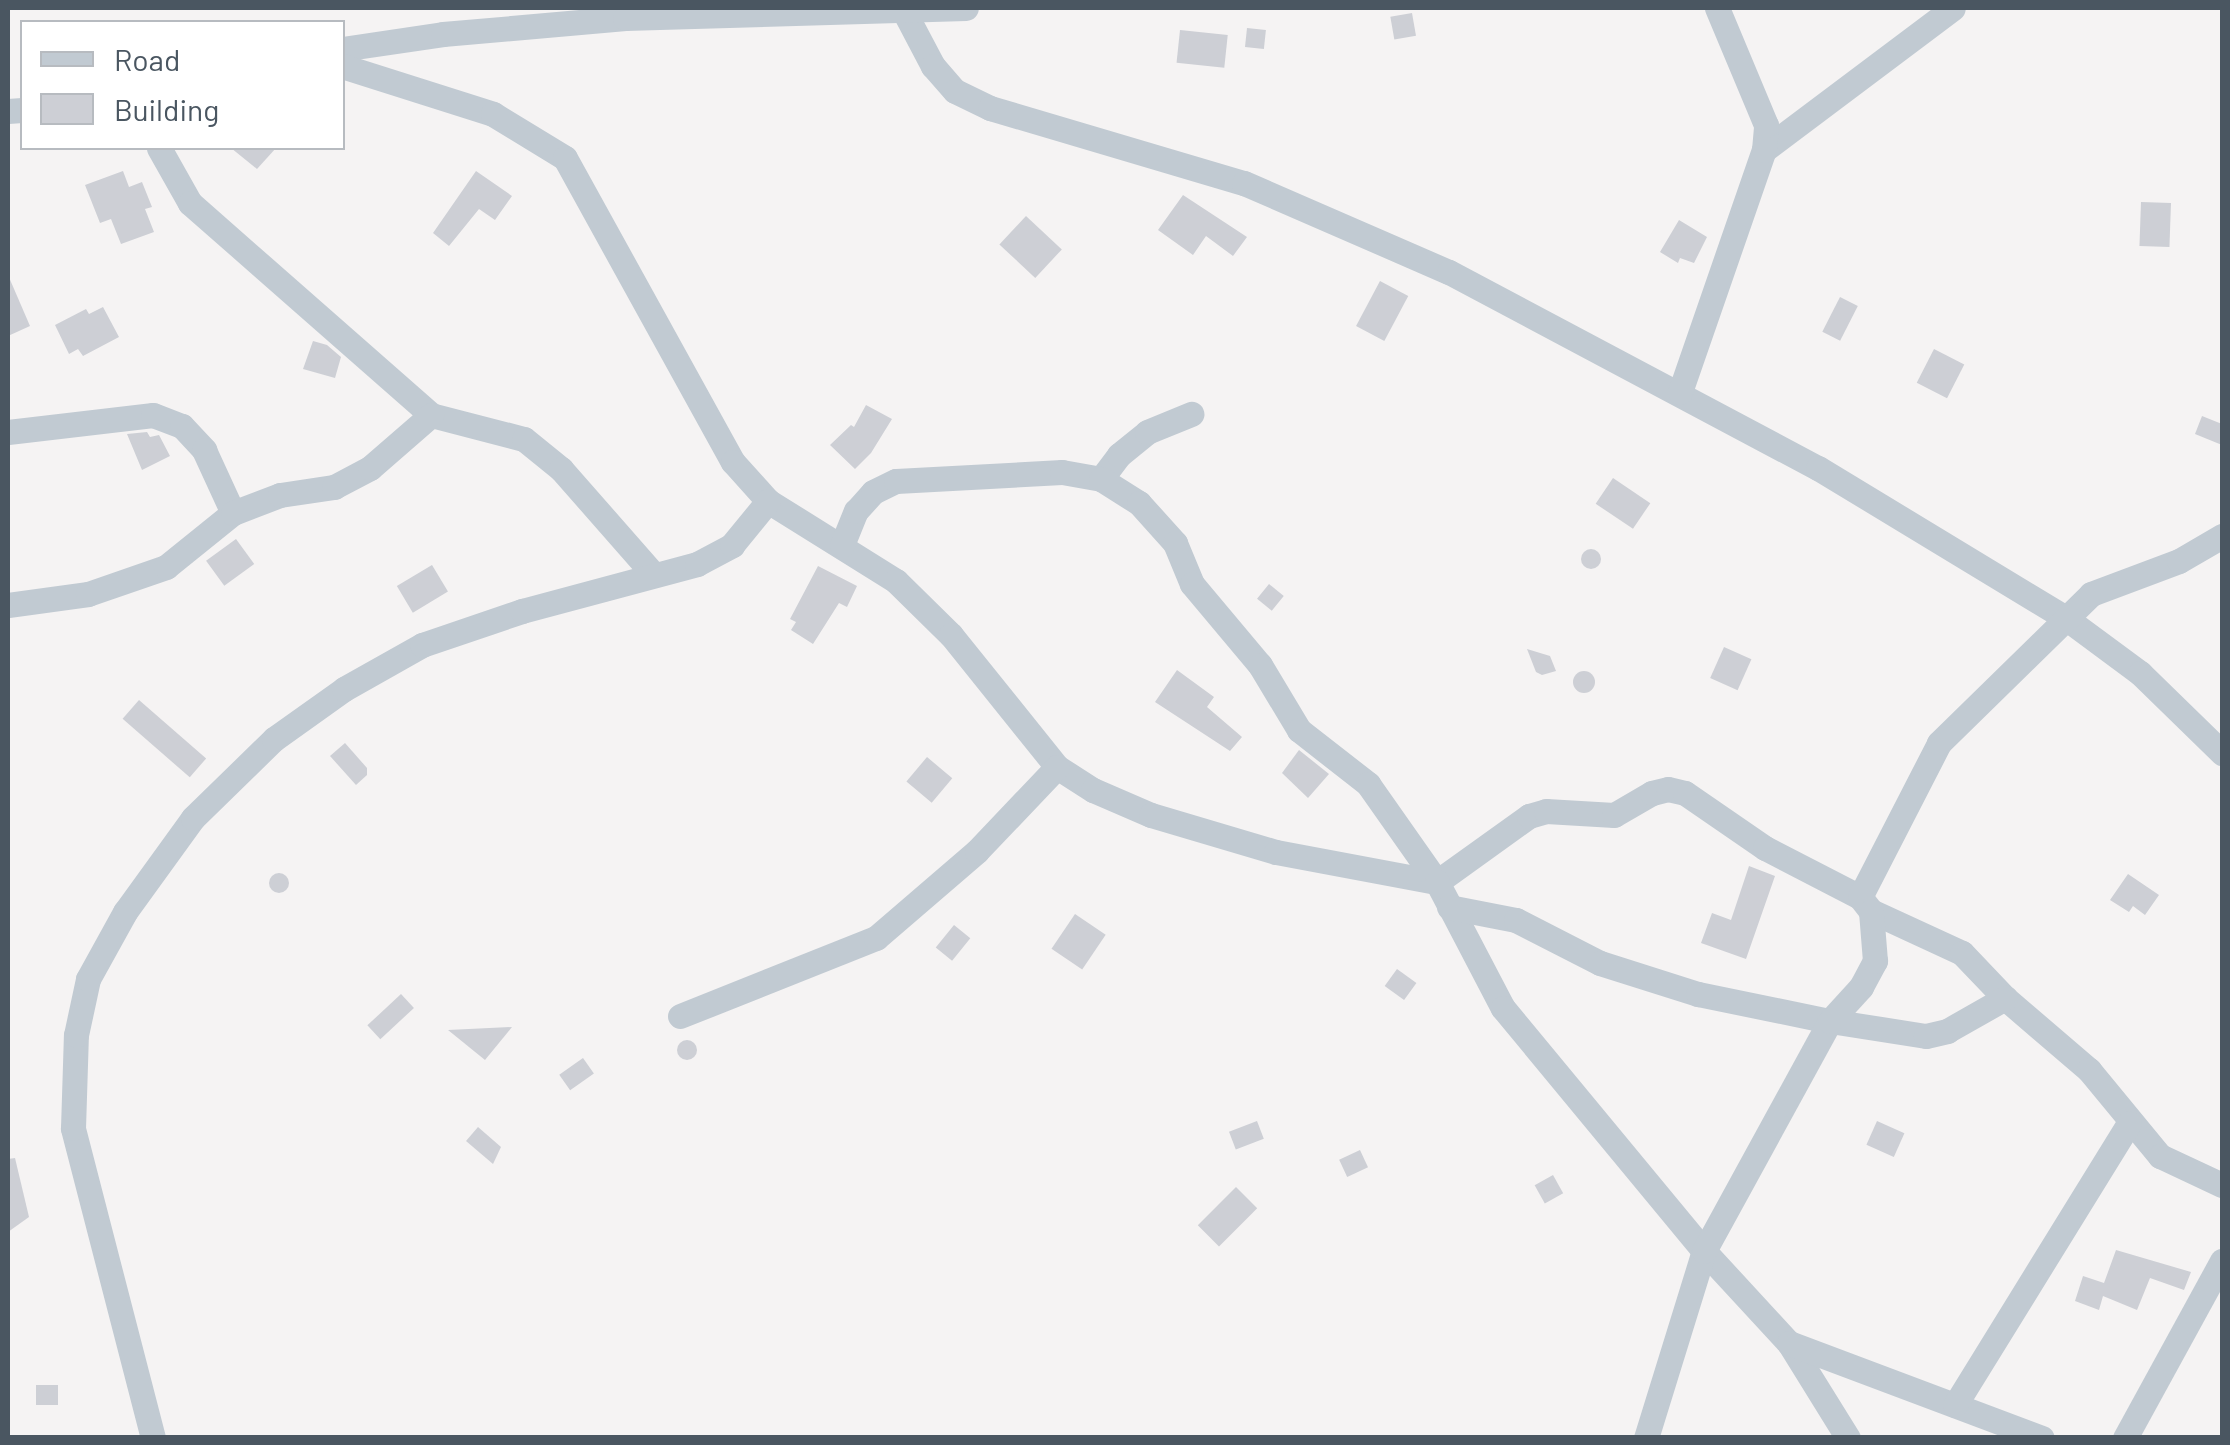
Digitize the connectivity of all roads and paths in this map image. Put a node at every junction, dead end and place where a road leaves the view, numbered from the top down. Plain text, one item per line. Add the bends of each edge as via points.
1 (966, 8) edge
2 (1718, 8) edge
3 (1953, 8) edge
4 (739, 10) edge
5 (905, 12) junction
6 (345, 48) edge
7 (345, 67) edge
8 (160, 150) edge
9 (1764, 150) junction
10 (1680, 392) junction
11 (1191, 414) dead end
12 (431, 415) junction
13 (8, 432) edge
14 (1101, 479) junction
15 (768, 501) junction
16 (234, 513) junction
17 (2222, 536) edge
18 (842, 545) junction
19 (654, 575) junction
20 (8, 605) edge
21 (2067, 618) junction
22 (2222, 753) edge
23 (1057, 767) junction
24 (1437, 882) junction
25 (1865, 904) junction
26 (1449, 907) junction
27 (2005, 998) junction
28 (680, 1016) dead end
29 (1830, 1021) junction
30 (2129, 1123) junction
31 (2222, 1185) edge
32 (1704, 1251) junction
33 (2222, 1261) edge
34 (1789, 1343) junction
35 (1955, 1405) junction
36 (153, 1438) edge
37 (1646, 1438) edge
38 (1848, 1438) edge
39 (2042, 1438) edge
40 (2125, 1438) edge

1 - 5 street
2 - 9 street via 1766,124
3 - 9 street
4 - 5 street
4 - 6 street
5 - 10 street via 933,66 956,91 990,108 1244,183 1448,272
7 - 15 street via 493,114 565,158 733,462
8 - 12 street via 190,203
9 - 10 street
10 - 21 street
11 - 14 street via 1148,432
12 - 16 street via 370,468 334,487 280,495
12 - 19 street via 524,440 561,469
13 - 16 street via 153,415 182,426 204,450
14 - 18 street via 1062,472 896,481 856,511
14 - 24 street via 1139,502 1175,543 1192,584 1260,665 1299,730 1368,784
15 - 18 street
15 - 19 street via 732,545
16 - 20 street via 166,566 88,594
17 - 21 street via 2179,561 2091,594
18 - 23 street via 896,582 951,635
19 - 36 street via 422,646 344,689 274,739 193,818 125,912 88,979 76,1035 73,1128
21 - 22 street via 2140,673
21 - 25 street via 1939,743
23 - 24 street via 1151,815 1276,852
23 - 28 street via 977,851 876,938
24 - 25 street via 1529,816 1614,815 1668,789 1684,792
24 - 26 street
25 - 27 street via 1962,953
25 - 29 street via 1875,961 1862,987
26 - 29 street via 1516,920 1600,963 1698,994
26 - 32 street via 1503,1008
27 - 29 street via 1947,1032 1926,1036
27 - 30 street via 2089,1070
29 - 32 street
30 - 31 street via 2160,1156
30 - 35 street
32 - 34 street
32 - 37 street
33 - 40 street
34 - 35 street
34 - 38 street
35 - 39 street

